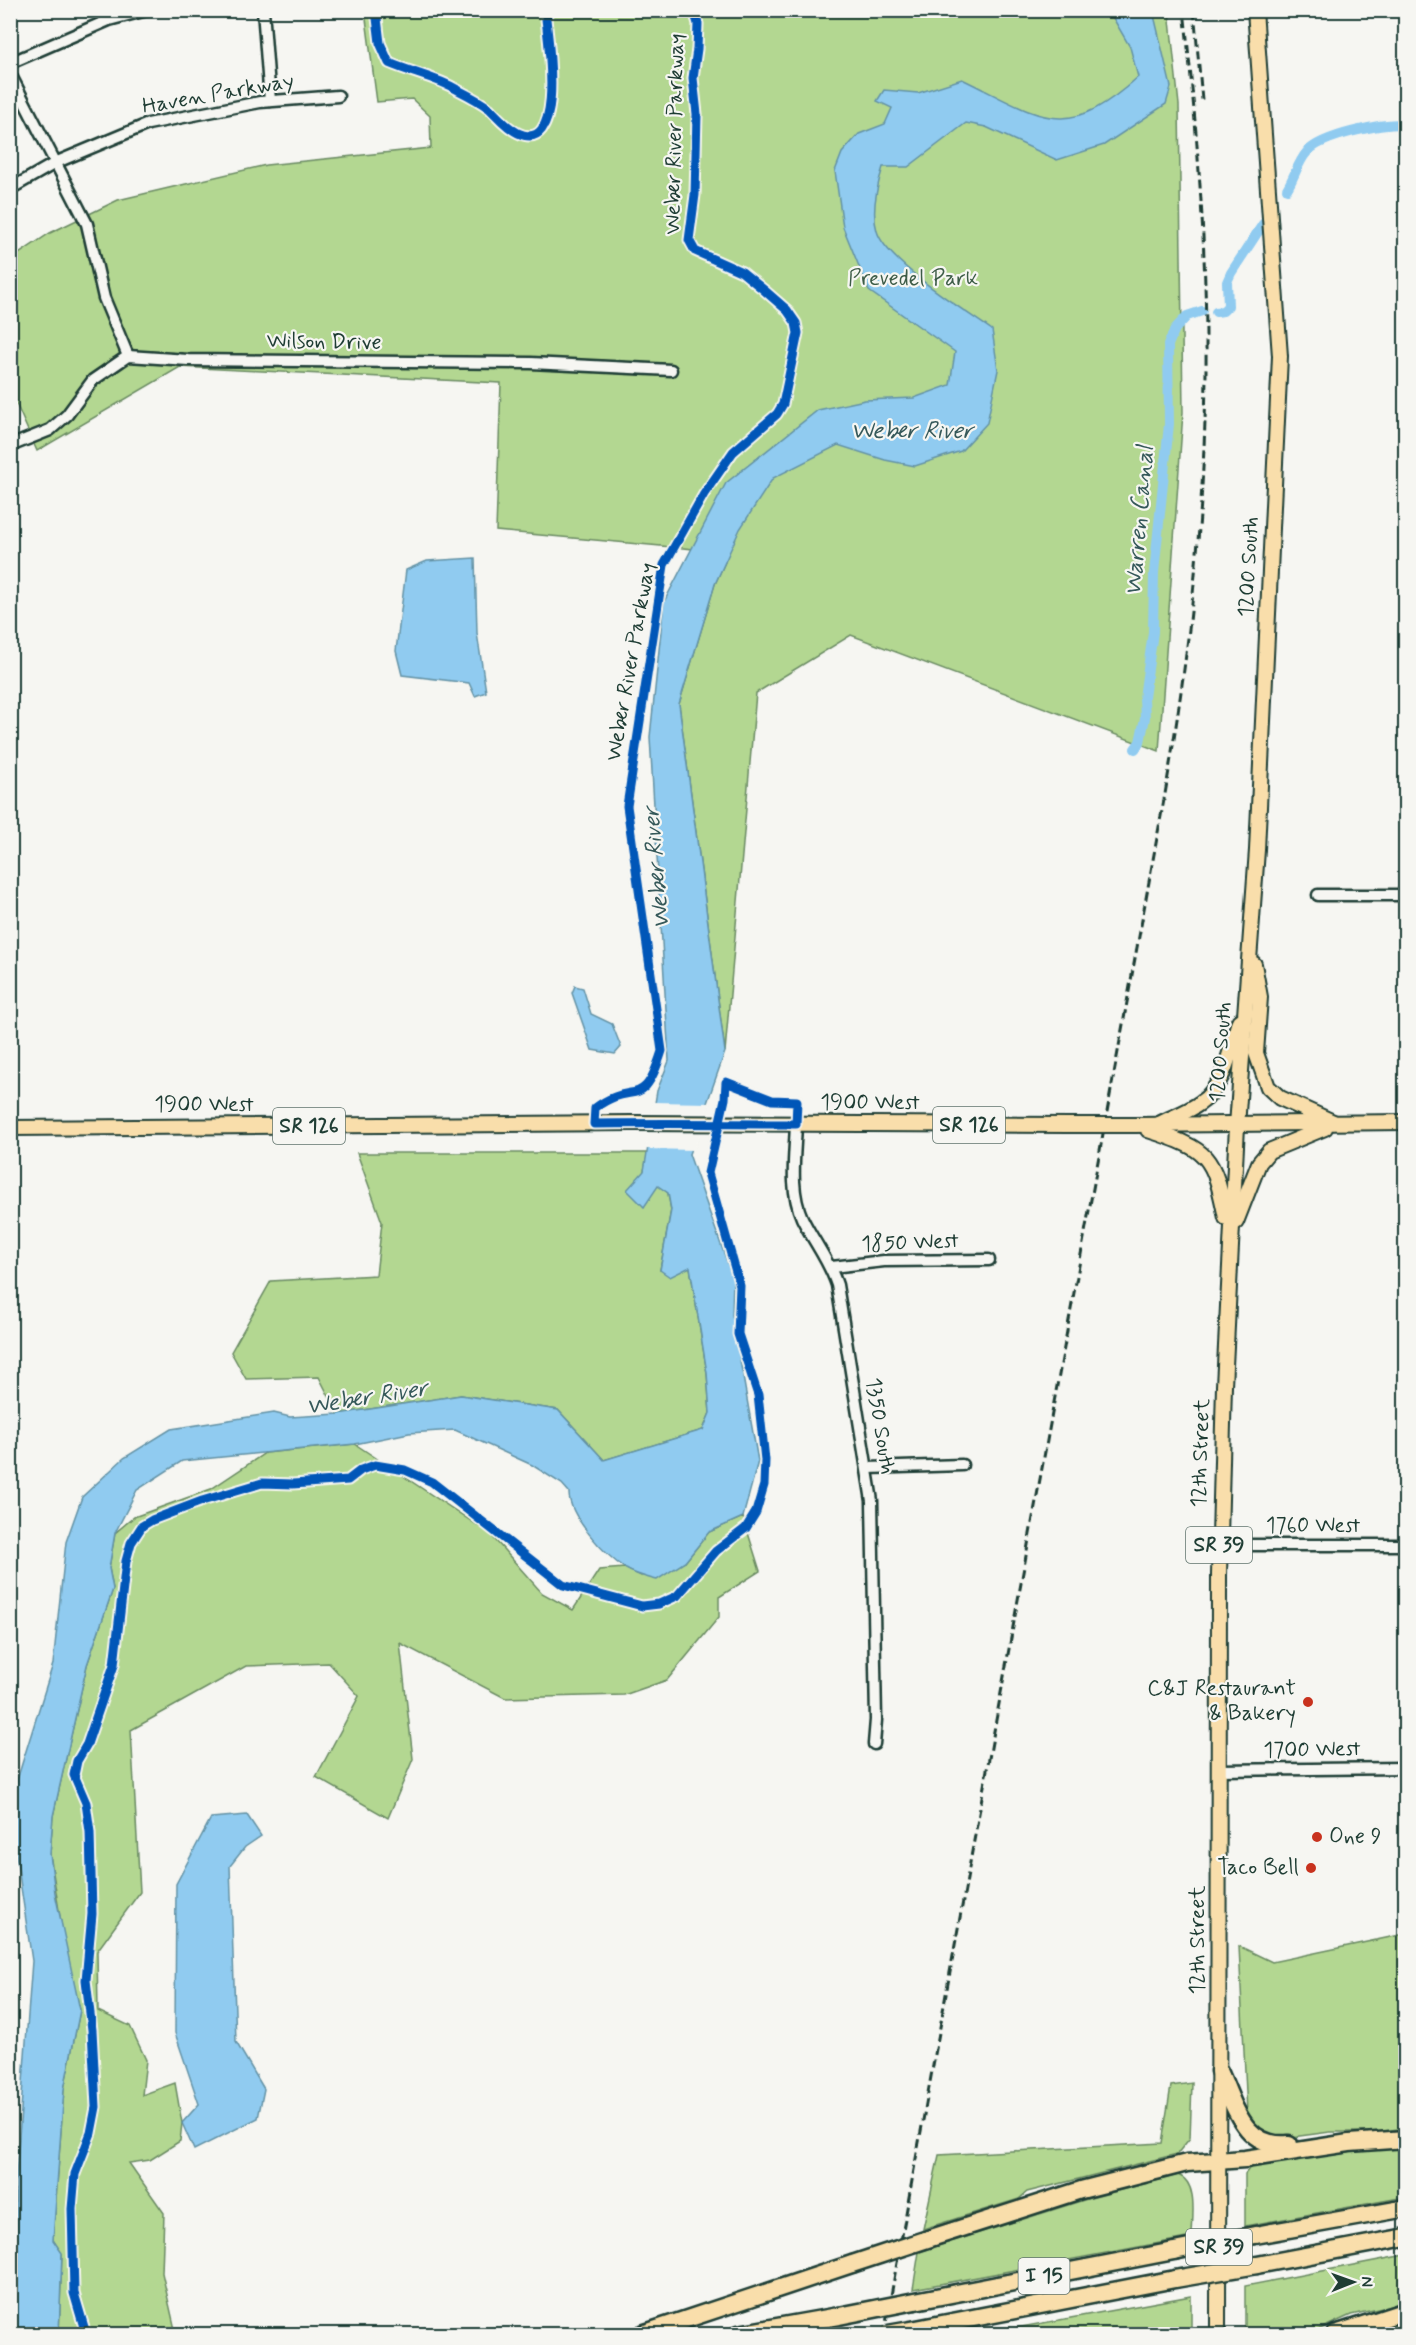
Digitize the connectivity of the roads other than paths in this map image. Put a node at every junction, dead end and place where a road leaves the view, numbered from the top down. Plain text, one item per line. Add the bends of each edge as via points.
1 (147, 10) edge
2 (263, 10) edge
3 (1255, 10) edge
4 (10, 63) edge
5 (10, 74) edge
6 (338, 96) dead end
7 (270, 101) junction
8 (57, 162) junction
9 (10, 189) edge
10 (128, 356) junction
11 (671, 370) dead end
12 (10, 446) edge
13 (1318, 895) dead end
14 (1406, 895) edge
15 (1250, 945) junction
16 (1246, 993) junction
17 (1406, 1122) edge
18 (796, 1124) junction
19 (1337, 1124) junction
20 (1134, 1125) junction
21 (1157, 1125) junction
22 (1237, 1126) junction
23 (10, 1128) edge
24 (1230, 1238) junction
25 (989, 1260) dead end
26 (832, 1268) junction
27 (962, 1465) dead end
28 (868, 1468) junction
29 (1220, 1545) junction
30 (1406, 1545) edge
31 (874, 1744) dead end
32 (1406, 1768) edge
33 (1219, 1770) junction
34 (1219, 2071) junction
35 (1406, 2139) edge
36 (1349, 2143) junction
37 (1219, 2160) junction
38 (1406, 2208) edge
39 (1406, 2237) edge
40 (1406, 2311) edge
41 (642, 2334) edge
42 (738, 2334) edge
43 (888, 2334) edge
44 (1218, 2334) edge
45 (1335, 2334) edge

1 - 4 street via 109,20
2 - 7 street
3 - 15 main road, 1200 South / SR 39 via 1280,356
5 - 8 street
6 - 7 street, Haven Parkway
7 - 8 street, Haven Parkway via 148,124
8 - 9 street, Haven Parkway
8 - 10 street via 87,224 104,298
10 - 11 street, Wilson Drive via 531,363
10 - 12 street via 93,380 67,415 50,430
13 - 14 street
15 - 16 main road, 1200 South / SR 39
15 - 19 main road via 1260,997 1256,1053 1268,1088 1280,1098
16 - 21 main road via 1227,1062 1214,1091 1201,1103
16 - 22 main road, 1200 South / SR 39
17 - 19 main road, 1900 West / SR 126
18 - 20 main road, 1900 West / SR 126, bridge
18 - 23 main road, 1900 West / SR 126
18 - 26 street, 1350 South via 795,1195 802,1217
19 - 22 main road, 1900 West / SR 126
19 - 24 main road via 1269,1151 1259,1163
20 - 21 main road, 1900 West / SR 126
20 - 24 main road via 1186,1142 1206,1156 1216,1173
21 - 22 main road, 1900 West / SR 126
22 - 24 main road, 12th Street / SR 39
24 - 29 main road, 12th Street / SR 39
25 - 26 street, 1850 West via 884,1261
26 - 28 street, 1350 South
27 - 28 street
28 - 31 street, 1350 South via 872,1501
29 - 30 street, 1760 West
29 - 33 main road, 12th Street / SR 39
32 - 33 street, 1700 West
33 - 34 main road, 12th Street / SR 39
34 - 36 highway via 1244,2125 1262,2142
34 - 37 main road, SR 39
35 - 36 highway
36 - 37 highway
37 - 41 highway, bridge via 1134,2175
37 - 44 main road, SR 39
38 - 42 highway, I 15, bridge
39 - 43 highway, I 15, bridge
40 - 45 highway

